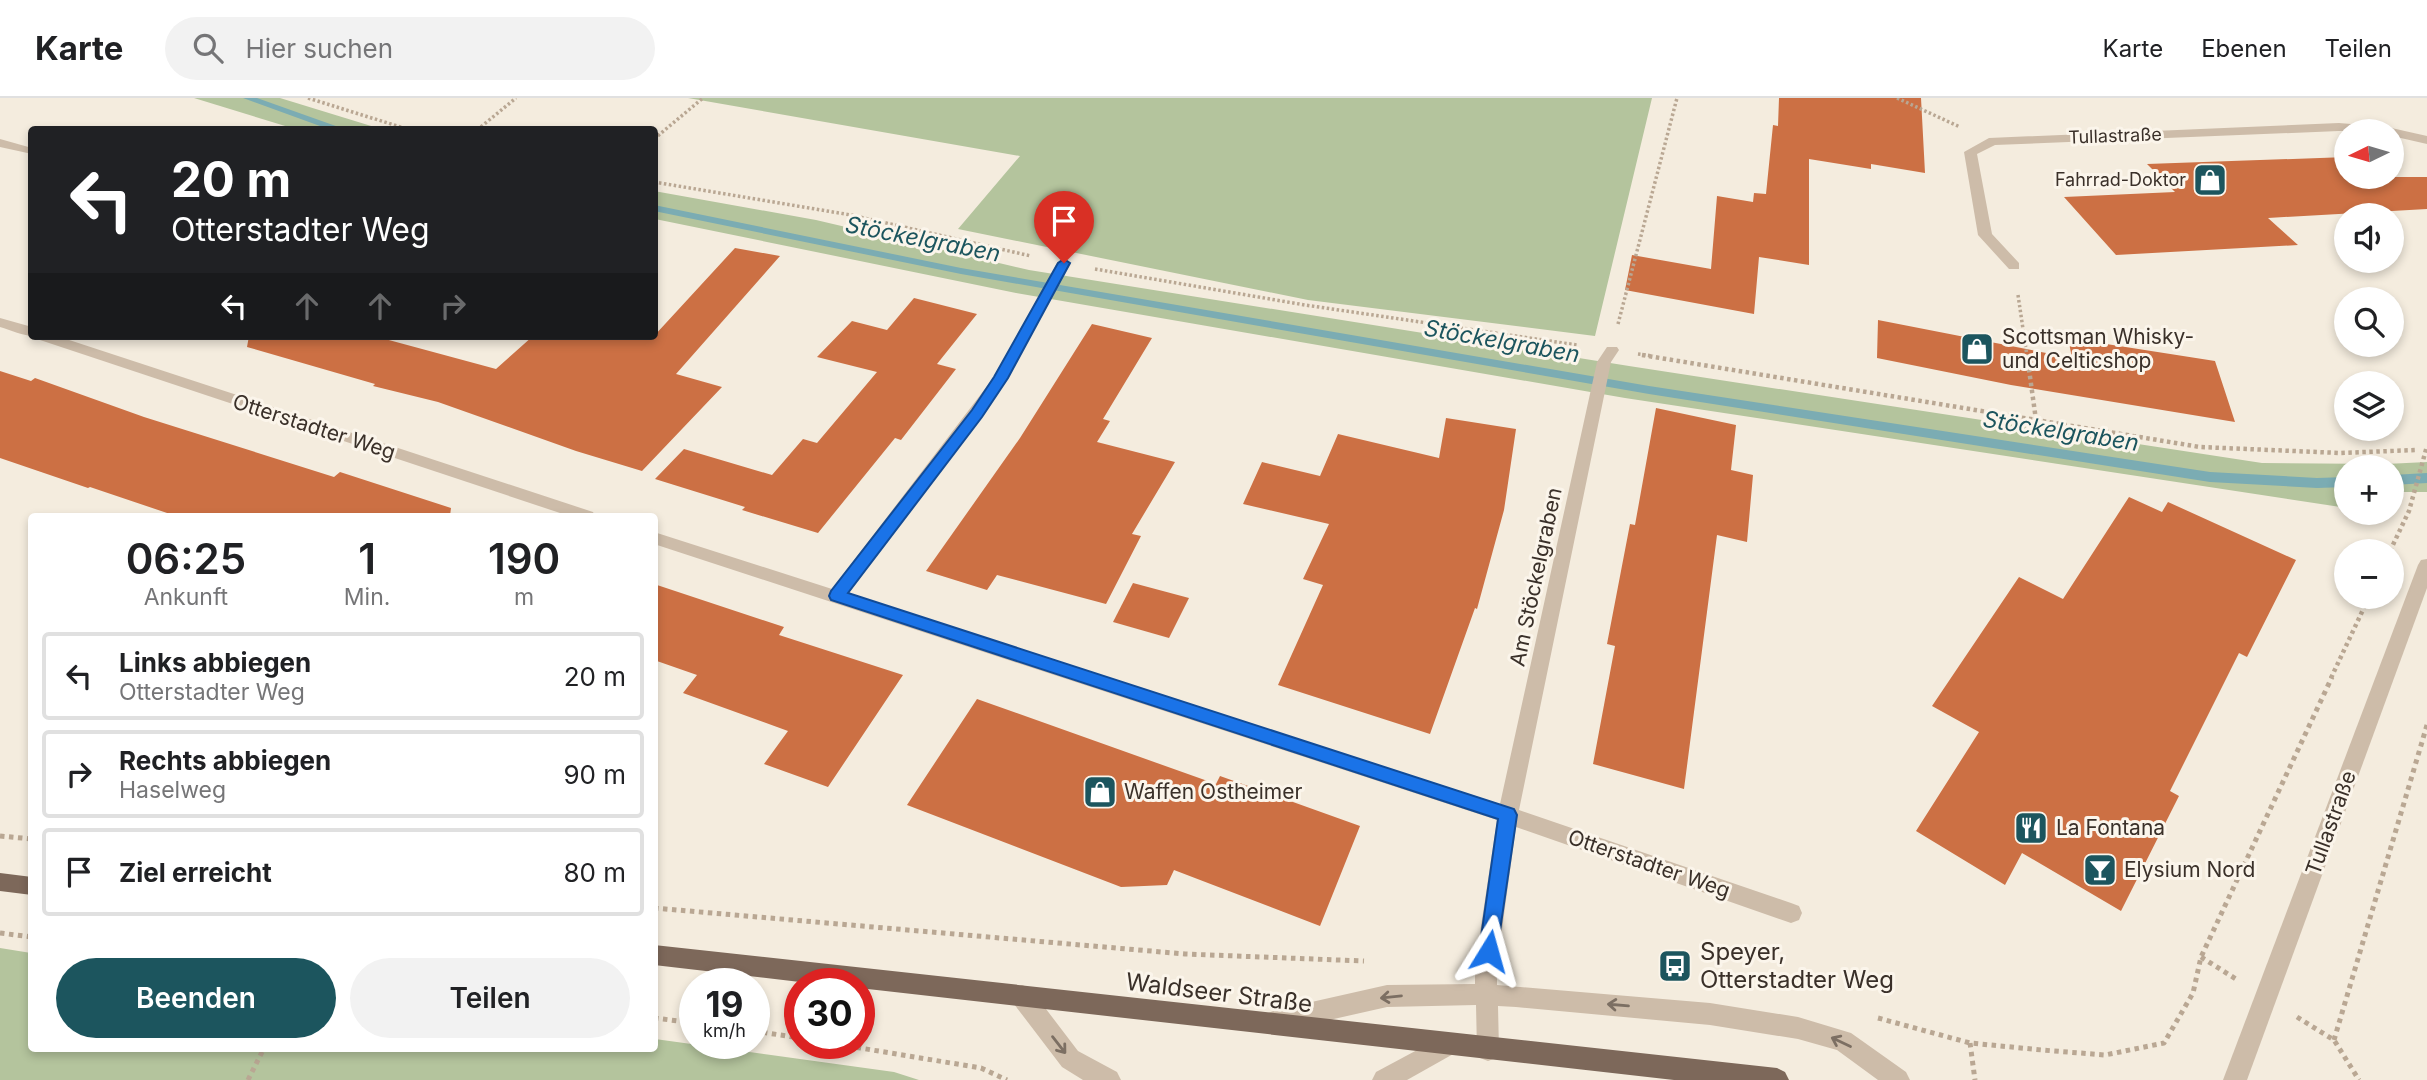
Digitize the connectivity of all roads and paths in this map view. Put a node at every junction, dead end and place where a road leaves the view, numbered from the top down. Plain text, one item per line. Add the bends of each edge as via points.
1 (308, 98) edge
2 (516, 98) edge
3 (703, 98) edge
4 (1677, 98) edge
5 (1897, 98) edge
6 (397, 126) edge
7 (482, 126) edge
8 (2334, 127) edge
9 (2404, 135) edge
10 (658, 136) edge
11 (2427, 140) edge
12 (1993, 141) junction
13 (0, 143) edge
14 (28, 151) dead end
15 (658, 182) edge
16 (2014, 266) joint
17 (1061, 269) junction
18 (0, 322) edge
19 (28, 331) edge
20 (54, 340) edge
21 (1608, 356) junction
22 (2036, 420) junction
23 (2427, 446) edge
24 (2416, 450) dead end
25 (578, 513) edge
26 (658, 539) edge
27 (2396, 539) edge
28 (2425, 577) edge
29 (837, 596) junction
30 (2363, 609) edge
31 (2427, 725) edge
32 (2427, 749) edge
33 (2418, 752) junction
34 (1508, 815) junction
35 (0, 836) edge
36 (28, 839) edge
37 (0, 882) edge
38 (28, 886) edge
39 (1791, 913) dead end
40 (0, 933) edge
41 (28, 936) edge
42 (658, 955) edge
43 (2201, 957) dead end
44 (1488, 994) junction
45 (1022, 996) junction
46 (658, 1018) edge
47 (679, 1021) edge
48 (1262, 1024) junction
49 (1970, 1043) dead end
50 (1447, 1045) junction
51 (875, 1050) edge
52 (1488, 1050) junction
53 (262, 1052) edge
54 (248, 1080) edge
55 (1007, 1080) edge
56 (1109, 1080) edge
57 (1384, 1080) edge
58 (1777, 1080) edge
59 (1898, 1080) edge
60 (1975, 1080) edge
61 (2235, 1080) edge
62 (2359, 1080) edge

1 - 6 path
2 - 7 path
3 - 10 path
4 - 21 path
5 - 12 path
8 - 12 street, Tullastraße
9 - 11 street
12 - 16 street via 1970,152 1985,234
13 - 14 street
15 - 17 path via 851,215
16 - 22 path
17 - 21 path
17 - 29 street via 1001,378
18 - 19 street
20 - 25 street, Otterstadter Weg
21 - 22 path
21 - 34 street, Am Stöckelgraben
22 - 24 path via 2224,449
23 - 27 path via 2409,511
26 - 29 street, Otterstadter Weg
28 - 61 street, Tullastraße
29 - 34 street, Otterstadter Weg
30 - 43 path
31 - 33 path
32 - 33 path
33 - 62 path via 2334,1040
34 - 39 street, Otterstadter Weg
34 - 44 street via 1486,966
35 - 36 path
37 - 38 main road
40 - 41 path
42 - 45 main road, Waldseer Straße
44 -> 48 street via 1387,996
44 - 52 street
59 -> 44 street via 1843,1041 1798,1028 1710,1014
45 - 48 main road, Waldseer Straße
45 -> 56 street via 1070,1059
46 - 47 path
48 - 50 main road, Waldseer Straße
49 - 60 path
50 - 52 main road, Waldseer Straße
50 - 57 street
51 - 55 path via 981,1068
52 - 58 main road, Waldseer Straße
53 - 54 path

